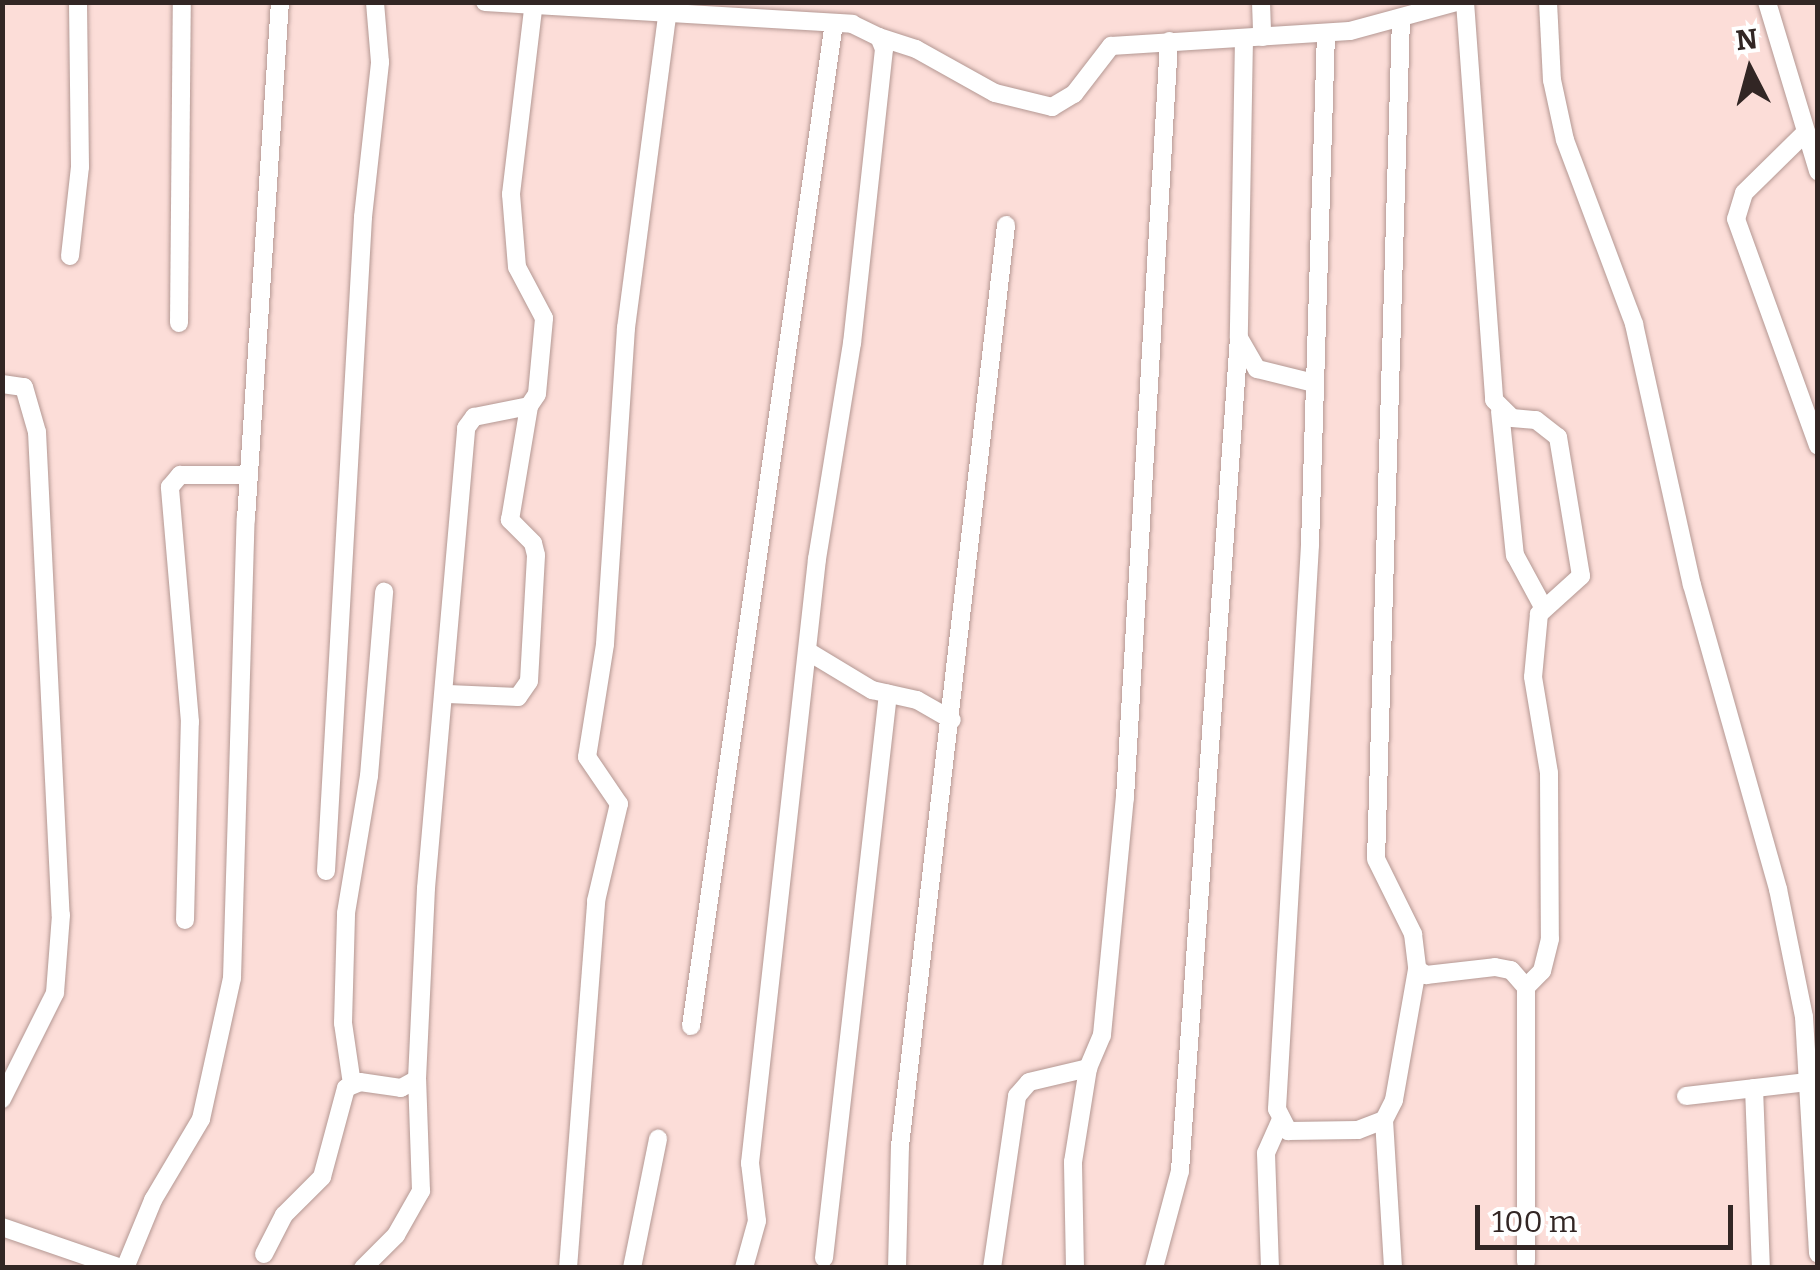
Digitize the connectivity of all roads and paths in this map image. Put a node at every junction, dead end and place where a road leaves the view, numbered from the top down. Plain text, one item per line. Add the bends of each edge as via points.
1 (78, 2) edge
2 (182, 2) edge
3 (280, 2) edge
4 (375, 2) edge
5 (485, 2) edge
6 (1261, 2) edge
7 (1457, 2) edge
8 (1465, 2) edge
9 (1548, 2) edge
10 (1766, 2) edge
11 (534, 5) edge
12 (722, 11) edge
13 (780, 12) edge
14 (667, 17) junction
15 (1401, 18) junction
16 (834, 23) junction
17 (1326, 34) junction
18 (879, 37) junction
19 (1253, 38) junction
20 (1169, 41) junction
21 (1806, 132) junction
22 (1818, 171) edge
23 (1006, 225) dead end
24 (70, 256) dead end
25 (178, 324) dead end
26 (1240, 338) junction
27 (1314, 383) junction
28 (2, 384) edge
29 (530, 406) junction
30 (1500, 411) junction
31 (1818, 446) edge
32 (249, 475) junction
33 (384, 592) dead end
34 (1542, 605) junction
35 (809, 652) junction
36 (448, 694) junction
37 (888, 694) junction
38 (952, 720) junction
39 (326, 871) dead end
40 (185, 920) dead end
41 (1417, 969) junction
42 (1526, 987) junction
43 (690, 1026) dead end
44 (1088, 1068) junction
45 (417, 1079) junction
46 (1807, 1082) junction
47 (352, 1084) junction
48 (1754, 1088) junction
49 (1686, 1096) dead end
50 (2, 1099) edge
51 (1384, 1120) junction
52 (1280, 1122) junction
53 (658, 1138) dead end
54 (2, 1227) edge
55 (264, 1254) dead end
56 (1818, 1254) edge
57 (824, 1258) dead end
58 (1526, 1262) dead end
59 (123, 1268) edge
60 (363, 1268) edge
61 (568, 1268) edge
62 (632, 1268) edge
63 (744, 1268) edge
64 (896, 1268) edge
65 (992, 1268) edge
66 (1074, 1268) edge
67 (1154, 1268) edge
68 (1270, 1268) edge
69 (1393, 1268) edge
70 (1761, 1268) edge

1 - 24 street via 80,167
2 - 25 street
3 - 32 street
4 - 39 street via 380,62 359,276
5 - 11 street
6 - 19 street
7 - 15 street
8 - 30 street
9 - 46 street via 1565,140 1634,324 1697,602 1778,888 1804,1017
10 - 21 street
11 - 14 street
11 - 29 street via 511,194 518,267 544,318 537,394
12 - 13 street
12 - 14 street
13 - 16 street
14 - 61 street via 626,328 605,644 588,757 619,804 596,901
15 - 17 street
15 - 41 street via 1376,859 1413,934
16 - 18 street via 867,28
16 - 43 street
17 - 19 street
17 - 27 street
18 - 20 street via 916,49 994,92 1052,107 1074,94 1112,46
18 - 35 street via 885,66 869,212
19 - 20 street
19 - 26 street
20 - 44 street via 1126,798 1102,1035
21 - 22 street
21 - 31 street via 1744,192 1736,220
23 - 38 street
26 - 27 street via 1257,369
26 - 67 street via 1180,1171
27 - 52 street
28 - 50 street via 24,387 37,432 62,915 55,993
29 - 36 street via 474,416 466,428
29 - 36 street via 510,520 536,555 529,681 518,697
30 - 34 street via 1516,555
30 - 34 street via 1536,420 1558,436 1582,576 1569,592
32 - 40 street via 180,476 170,487 190,722
32 - 59 street via 232,978 201,1120 153,1200
33 - 47 street via 369,776 346,912 343,1023
34 - 42 street via 1534,677 1549,773 1550,938 1542,971
35 - 37 street via 850,680
35 - 63 street via 750,1164 758,1221
36 - 45 street via 426,888
37 - 38 street via 917,700
37 - 57 street
38 - 64 street via 900,1146
41 - 42 street via 1426,975 1496,967 1511,970
41 - 51 street via 1394,1100
42 - 58 street
44 - 65 street via 1029,1082 1017,1096
44 - 66 street via 1073,1162
45 - 47 street via 401,1088
45 - 60 street via 421,1191 405,1223
46 - 48 street
46 - 56 street
47 - 55 street via 322,1177 284,1215
48 - 49 street
48 - 70 street
51 - 52 street via 1375,1128 1304,1132
51 - 69 street
52 - 68 street via 1266,1153
53 - 62 street
54 - 59 street

